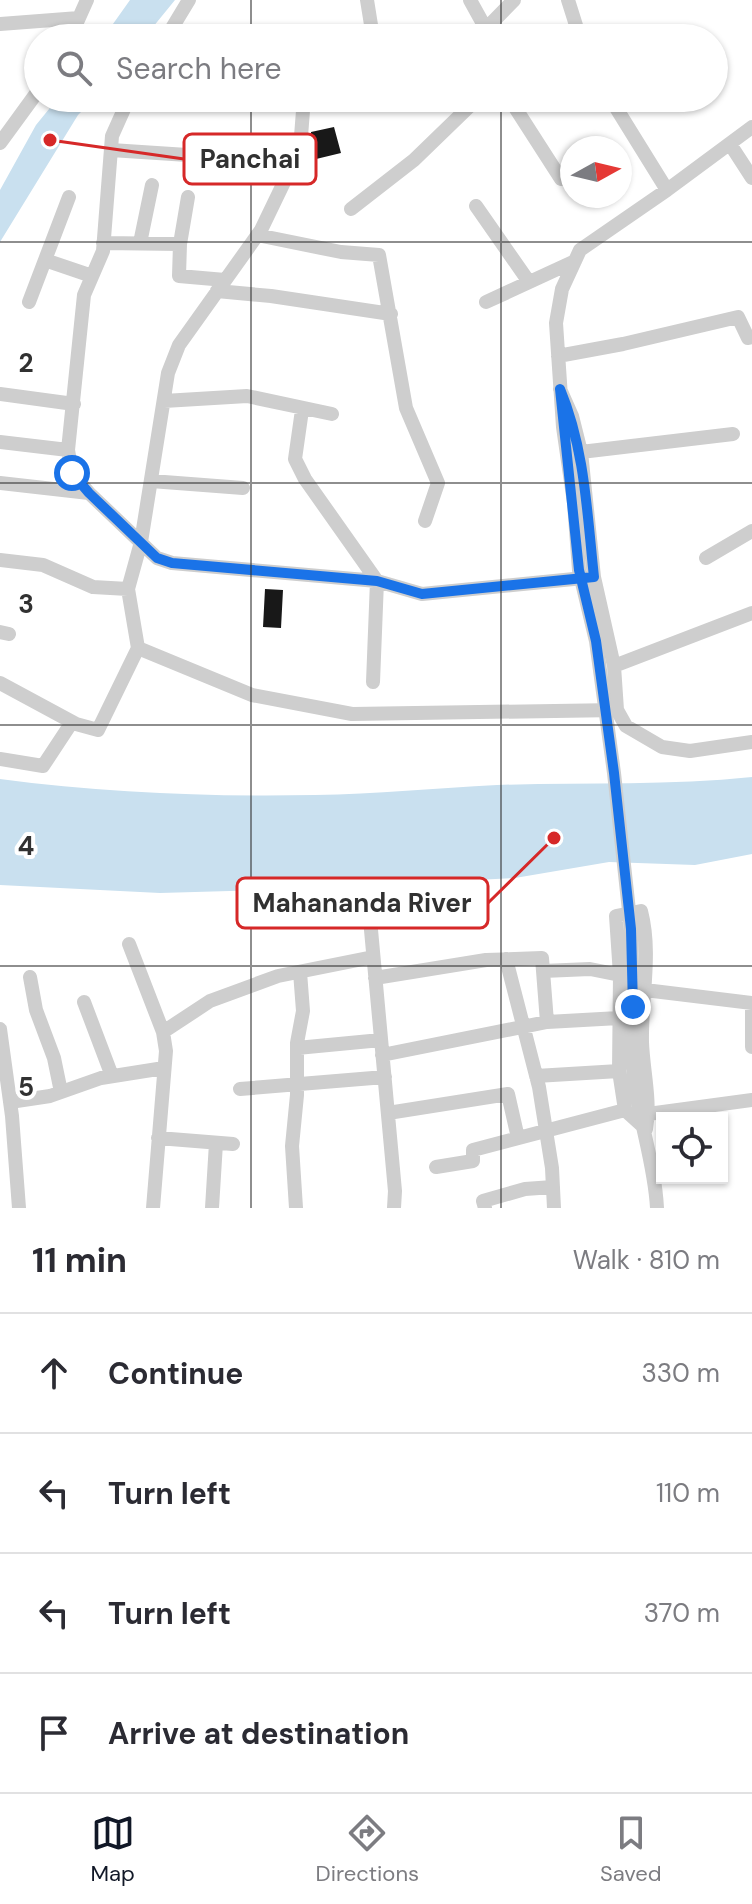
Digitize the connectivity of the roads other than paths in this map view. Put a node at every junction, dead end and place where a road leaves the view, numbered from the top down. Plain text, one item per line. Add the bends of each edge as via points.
1 (87, 0) edge
2 (189, 0) edge
3 (367, 0) edge
4 (470, 0) edge
5 (514, 0) edge
6 (568, 0) edge
7 (79, 18) junction
8 (0, 24) edge
9 (76, 24) edge
10 (174, 24) edge
11 (371, 24) edge
12 (478, 24) edge
13 (491, 24) edge
14 (576, 24) edge
15 (24, 110) edge
16 (123, 112) edge
17 (303, 112) edge
18 (464, 112) edge
19 (518, 112) edge
20 (619, 112) edge
21 (752, 127) edge
22 (0, 143) edge
23 (730, 144) junction
24 (111, 150) junction
25 (294, 162) junction
26 (560, 177) edge
27 (752, 178) edge
28 (152, 185) dead end
29 (667, 190) junction
30 (69, 197) dead end
31 (188, 197) dead end
32 (476, 206) dead end
33 (351, 209) dead end
34 (257, 235) junction
35 (103, 243) junction
36 (140, 243) junction
37 (180, 244) junction
38 (45, 260) junction
39 (575, 261) junction
40 (92, 276) junction
41 (529, 282) junction
42 (221, 286) junction
43 (29, 302) dead end
44 (486, 302) dead end
45 (391, 314) junction
46 (752, 337) edge
47 (558, 356) junction
48 (560, 389) junction
49 (0, 394) edge
50 (164, 401) junction
51 (74, 404) junction
52 (302, 410) junction
53 (332, 414) dead end
54 (733, 434) dead end
55 (0, 442) edge
56 (68, 450) junction
57 (581, 452) junction
58 (151, 481) junction
59 (0, 483) edge
60 (243, 488) dead end
61 (89, 493) junction
62 (425, 521) dead end
63 (752, 531) edge
64 (141, 542) junction
65 (706, 558) dead end
66 (0, 560) edge
67 (594, 577) junction
68 (377, 581) junction
69 (128, 589) junction
70 (752, 613) edge
71 (138, 648) junction
72 (614, 666) junction
73 (373, 682) dead end
74 (0, 683) edge
75 (617, 710) junction
76 (72, 722) junction
77 (752, 742) edge
78 (0, 759) edge
79 (370, 919) dead end
80 (129, 944) dead end
81 (373, 957) junction
82 (506, 959) junction
83 (543, 971) junction
84 (300, 972) junction
85 (620, 975) junction
86 (30, 977) dead end
87 (375, 978) junction
88 (645, 990) junction
89 (84, 1002) dead end
90 (752, 1004) edge
91 (619, 1018) junction
92 (547, 1022) junction
93 (525, 1026) junction
94 (0, 1029) edge
95 (163, 1032) junction
96 (752, 1047) edge
97 (297, 1048) junction
98 (382, 1048) junction
99 (2, 1066) edge
100 (164, 1068) junction
101 (619, 1071) junction
102 (112, 1076) junction
103 (536, 1076) junction
104 (385, 1077) junction
105 (297, 1086) junction
106 (240, 1089) dead end
107 (61, 1092) junction
108 (752, 1100) edge
109 (10, 1102) junction
110 (625, 1110) junction
111 (388, 1113) junction
112 (647, 1122) junction
113 (546, 1130) junction
114 (158, 1138) junction
115 (518, 1138) junction
116 (216, 1143) junction
117 (233, 1144) dead end
118 (436, 1167) dead end
119 (553, 1187) junction
120 (19, 1208) edge
121 (153, 1208) edge
122 (212, 1208) edge
123 (296, 1208) edge
124 (394, 1208) edge
125 (485, 1208) edge
126 (554, 1208) edge
127 (657, 1208) edge

1 - 7 street
2 - 10 street
3 - 11 street
4 - 12 street
5 - 13 street
6 - 14 street
7 - 8 street
7 - 9 street
15 - 22 street
16 - 24 street
17 - 25 street
18 - 33 street via 414,160
19 - 26 street
20 - 29 street
21 - 23 street
23 - 27 street
23 - 29 street
24 - 25 street
24 - 35 street
25 - 34 street
28 - 36 street
29 - 39 street via 580,250
30 - 38 street
31 - 37 street
32 - 41 street
34 - 42 street
34 - 45 street via 379,255
35 - 36 street
35 - 40 street
36 - 37 street
37 - 42 street via 179,276
38 - 40 street
38 - 43 street
39 - 41 street
39 - 47 street via 558,311
40 - 51 street via 84,295
41 - 44 street
42 - 45 street
42 - 50 street via 179,345
45 - 62 street via 406,408 438,483
46 - 47 street via 738,317
47 - 48 street
48 - 57 street
48 - 112 street, bridge via 579,570 596,641 614,773 631,929 632,1058
49 - 51 street
50 - 52 street via 247,396
50 - 58 street
51 - 56 street
52 - 53 street
52 - 68 street via 295,459
54 - 57 street
55 - 56 street
56 - 61 street via 72,473
57 - 67 street
58 - 60 street
58 - 64 street
59 - 61 street
61 - 64 street
63 - 65 street
64 - 68 street via 157,558 172,563
64 - 69 street
66 - 69 street via 43,565 93,587
67 - 68 street via 422,594
67 - 72 street
68 - 73 street
69 - 71 street
70 - 72 street
71 - 75 street via 252,695 352,714
71 - 76 street via 98,730
72 - 75 street
74 - 76 street
75 - 77 street via 626,726 662,747 690,751
76 - 78 street via 43,766
79 - 81 street
80 - 95 street
81 - 84 street
81 - 87 street
82 - 83 street via 542,958
82 - 87 street
82 - 93 street
83 - 85 street via 590,969
83 - 92 street
84 - 95 street via 210,1001
84 - 97 street via 303,1011
85 - 88 street via 616,916 641,911 646,930
85 - 91 street
86 - 107 street
87 - 98 street
88 - 90 street
88 - 112 street
89 - 102 street
90 - 96 street
91 - 92 street
91 - 101 street
92 - 93 street
93 - 98 street
93 - 103 street
94 - 99 street
95 - 100 street
97 - 98 street
97 - 105 street
98 - 104 street
99 - 109 street
100 - 102 street
100 - 114 street
101 - 103 street
101 - 110 street
102 - 107 street
103 - 113 street
104 - 105 street
104 - 111 street
105 - 106 street
105 - 123 street via 292,1146
107 - 109 street
108 - 112 street
109 - 120 street
110 - 112 street
110 - 113 street
111 - 115 street via 508,1094
111 - 124 street
112 - 127 street
113 - 115 street
113 - 119 street
114 - 116 street
114 - 121 street
115 - 118 street via 473,1150 473,1161
116 - 117 street
116 - 122 street
119 - 125 street via 483,1201
119 - 126 street

